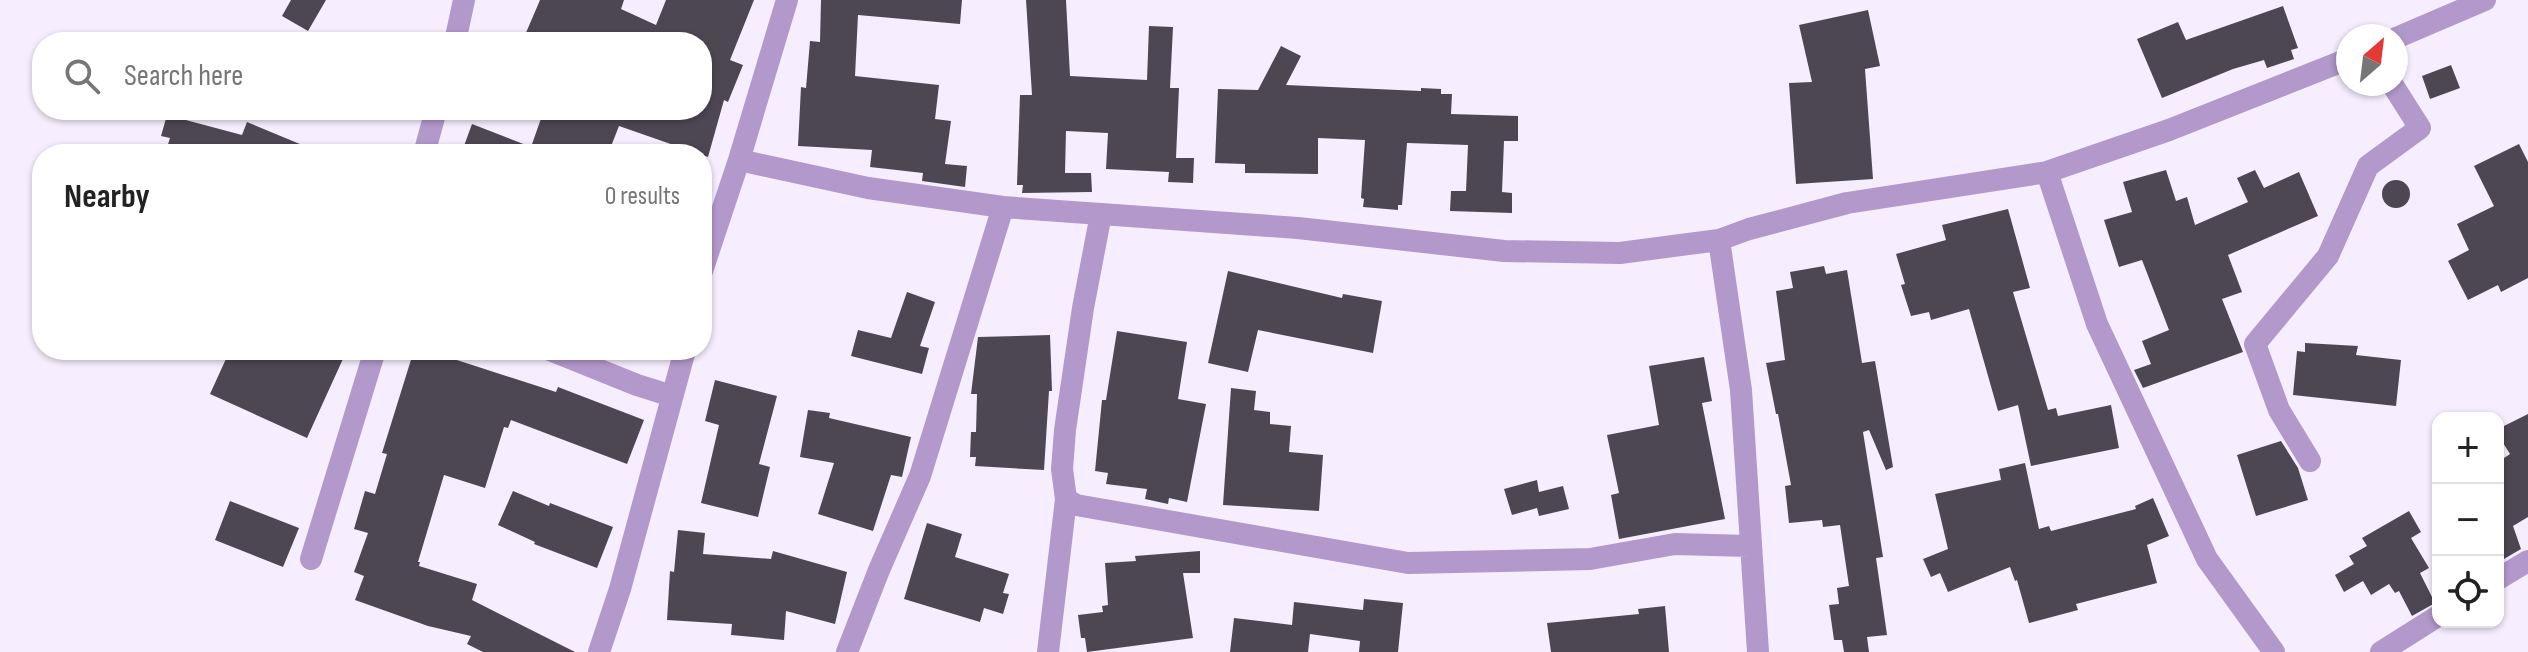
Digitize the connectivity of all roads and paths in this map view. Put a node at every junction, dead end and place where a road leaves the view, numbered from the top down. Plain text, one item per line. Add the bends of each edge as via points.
1 (464, 0) edge
2 (787, 0) edge
3 (2485, 0) edge
4 (457, 32) edge
5 (2408, 33) edge
6 (2336, 64) edge
7 (2400, 96) edge
8 (433, 120) edge
9 (427, 144) edge
10 (739, 160) junction
11 (2047, 172) junction
12 (1003, 207) junction
13 (1101, 214) junction
14 (1719, 240) junction
15 (712, 241) edge
16 (372, 360) edge
17 (575, 360) edge
18 (682, 360) edge
19 (672, 396) junction
20 (2310, 461) dead end
21 (1066, 499) junction
22 (1749, 546) junction
23 (311, 559) dead end
24 (2528, 561) edge
25 (2504, 575) edge
26 (2432, 620) edge
27 (599, 652) edge
28 (847, 652) edge
29 (1048, 652) edge
30 (1758, 652) edge
31 (2274, 652) edge
32 (2381, 652) edge

1 - 4 street
2 - 10 street
3 - 5 street
6 - 11 street
7 - 20 street via 2420,128 2368,166 2328,256 2255,344 2279,410
8 - 9 street
10 - 12 street via 868,188
10 - 15 street
11 - 14 street via 1847,203
11 - 31 street via 2097,324 2207,559
12 - 13 street
12 - 28 street via 920,476
13 - 14 street via 1298,228 1504,251 1620,253
13 - 21 street via 1065,430
14 - 22 street via 1741,390
16 - 23 street
17 - 19 street
18 - 19 street
19 - 27 street
21 - 22 street via 1076,505 1408,563 1590,559 1675,544
21 - 29 street
22 - 30 street
24 - 25 street
26 - 32 street

